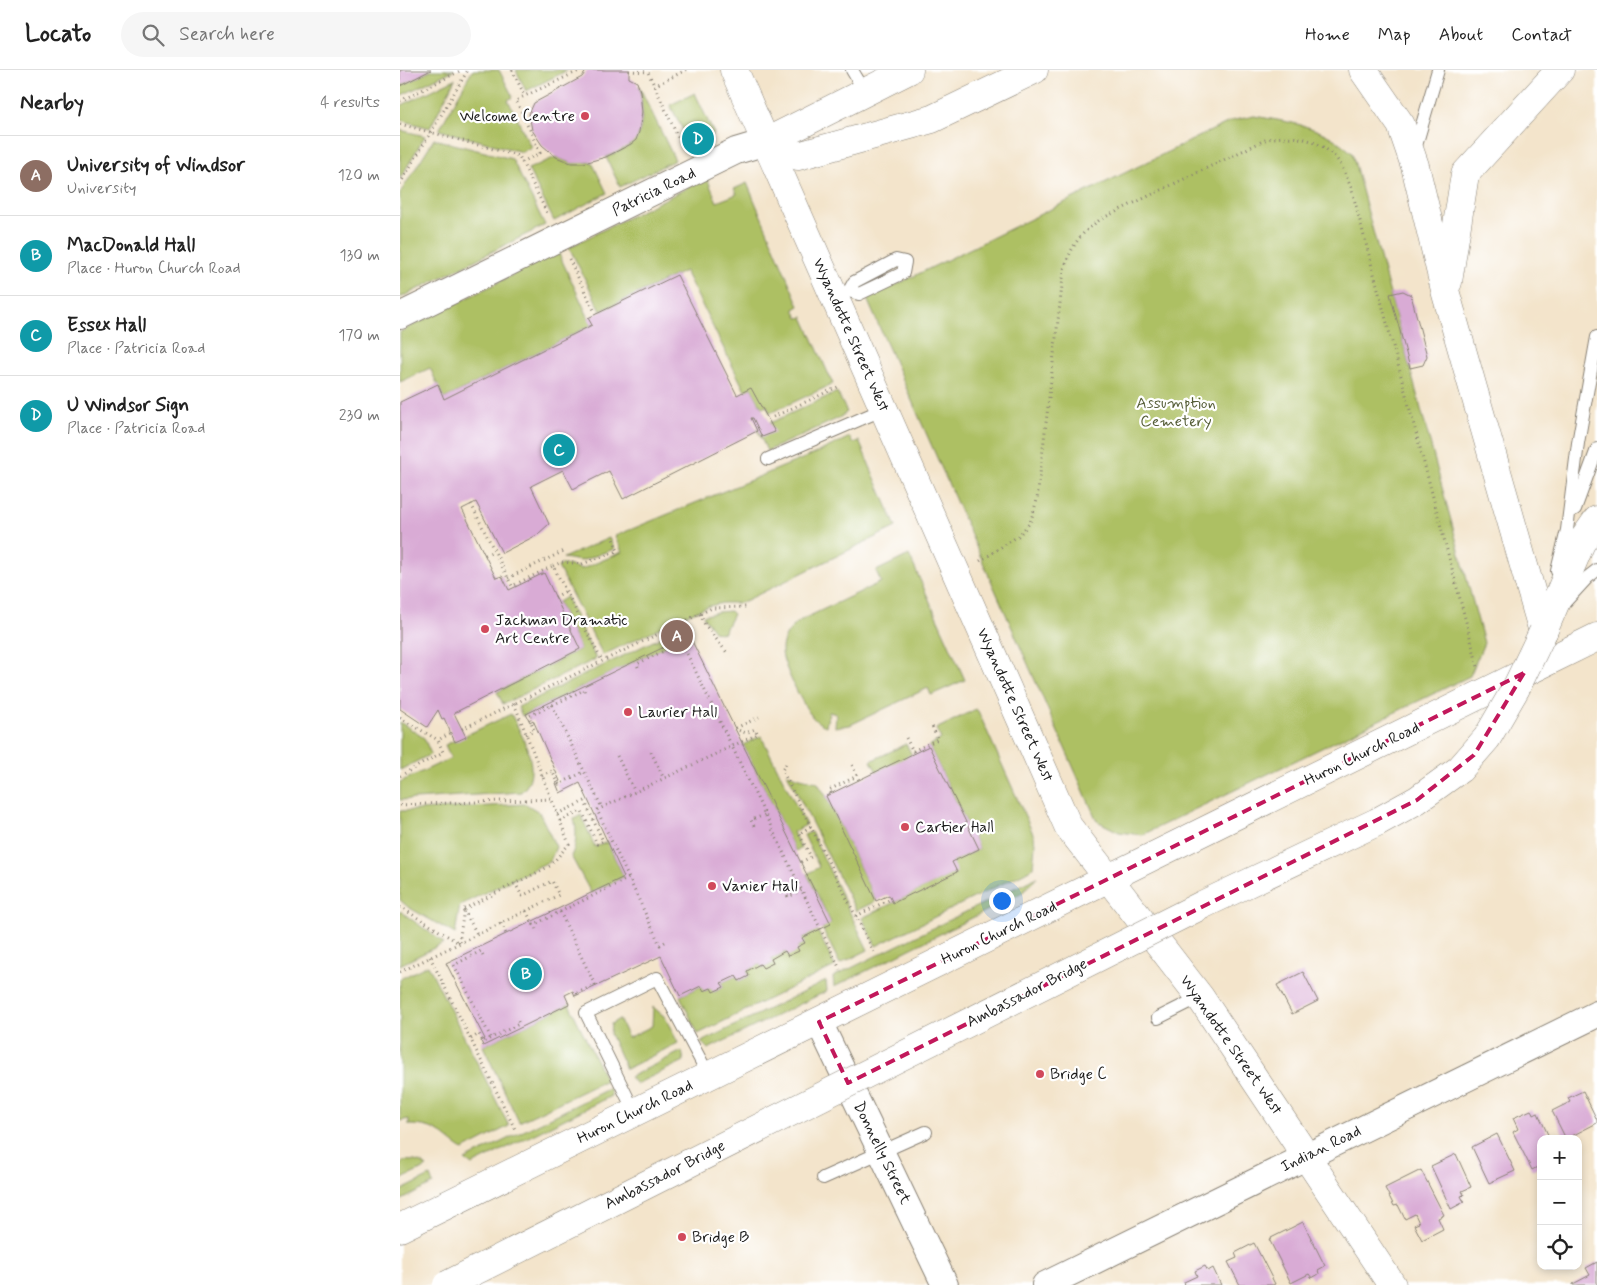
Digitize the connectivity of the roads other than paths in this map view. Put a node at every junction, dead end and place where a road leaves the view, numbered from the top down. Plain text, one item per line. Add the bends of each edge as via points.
1 (734, 70) edge
2 (908, 70) edge
3 (1034, 70) edge
4 (1363, 70) edge
5 (1386, 70) edge
6 (1438, 70) edge
7 (1560, 70) edge
8 (858, 81) edge
9 (1401, 125) junction
10 (766, 142) junction
11 (1415, 166) junction
12 (1446, 294) junction
13 (400, 316) edge
14 (1597, 337) edge
15 (1597, 385) edge
16 (884, 409) junction
17 (1578, 443) junction
18 (1597, 449) edge
19 (768, 458) dead end
20 (1597, 508) edge
21 (1597, 520) edge
22 (1574, 537) junction
23 (1597, 570) edge
24 (1543, 632) junction
25 (1597, 637) edge
26 (1108, 879) junction
27 (1200, 998) junction
28 (1597, 1014) edge
29 (1158, 1018) dead end
30 (819, 1022) junction
31 (709, 1076) junction
32 (635, 1113) junction
33 (926, 1132) dead end
34 (881, 1152) junction
35 (1307, 1156) junction
36 (823, 1178) dead end
37 (400, 1228) edge
38 (447, 1285) edge
39 (944, 1285) edge
40 (1045, 1285) edge
41 (1392, 1285) edge

1 - 10 main road, Wyandotte Street West
2 - 8 main road, Patricia Road
3 - 10 main road via 932,119 798,156
4 - 9 main road
5 - 9 main road
6 - 11 lane via 1415,144
7 - 12 main road via 1465,174
8 - 10 main road, Patricia Road
9 - 11 main road
10 - 13 street, Patricia Road via 736,151
10 - 16 main road, Wyandotte Street West via 842,295
11 - 12 main road
12 - 24 main road
14 - 17 lane
15 - 17 lane
16 - 19 lane
16 - 26 main road, Wyandotte Street West via 1068,826
17 - 22 lane
18 - 22 lane
20 - 22 lane
21 - 22 main road, Ambassador Bridge
22 - 24 main road, Ambassador Bridge
23 - 24 lane via 1568,597
24 - 38 main road, Ambassador Bridge, bridge via 1513,695 1486,738 1460,768 1418,800 1193,909
25 - 26 main road, Huron Church Road
26 - 27 main road, Wyandotte Street West
26 - 30 main road, Huron Church Road
27 - 29 lane
27 - 35 main road, Wyandotte Street West
28 - 35 street, Indian Road
30 - 31 main road, Huron Church Road
30 - 34 street, Donnelly Street
31 - 32 main road, Huron Church Road
31 - 32 lane via 657,978 586,1013
32 - 37 main road, Huron Church Road
33 - 34 lane
34 - 36 lane
34 - 39 street, Donnelly Street
35 - 40 street, Indian Road
35 - 41 main road, Wyandotte Street West

